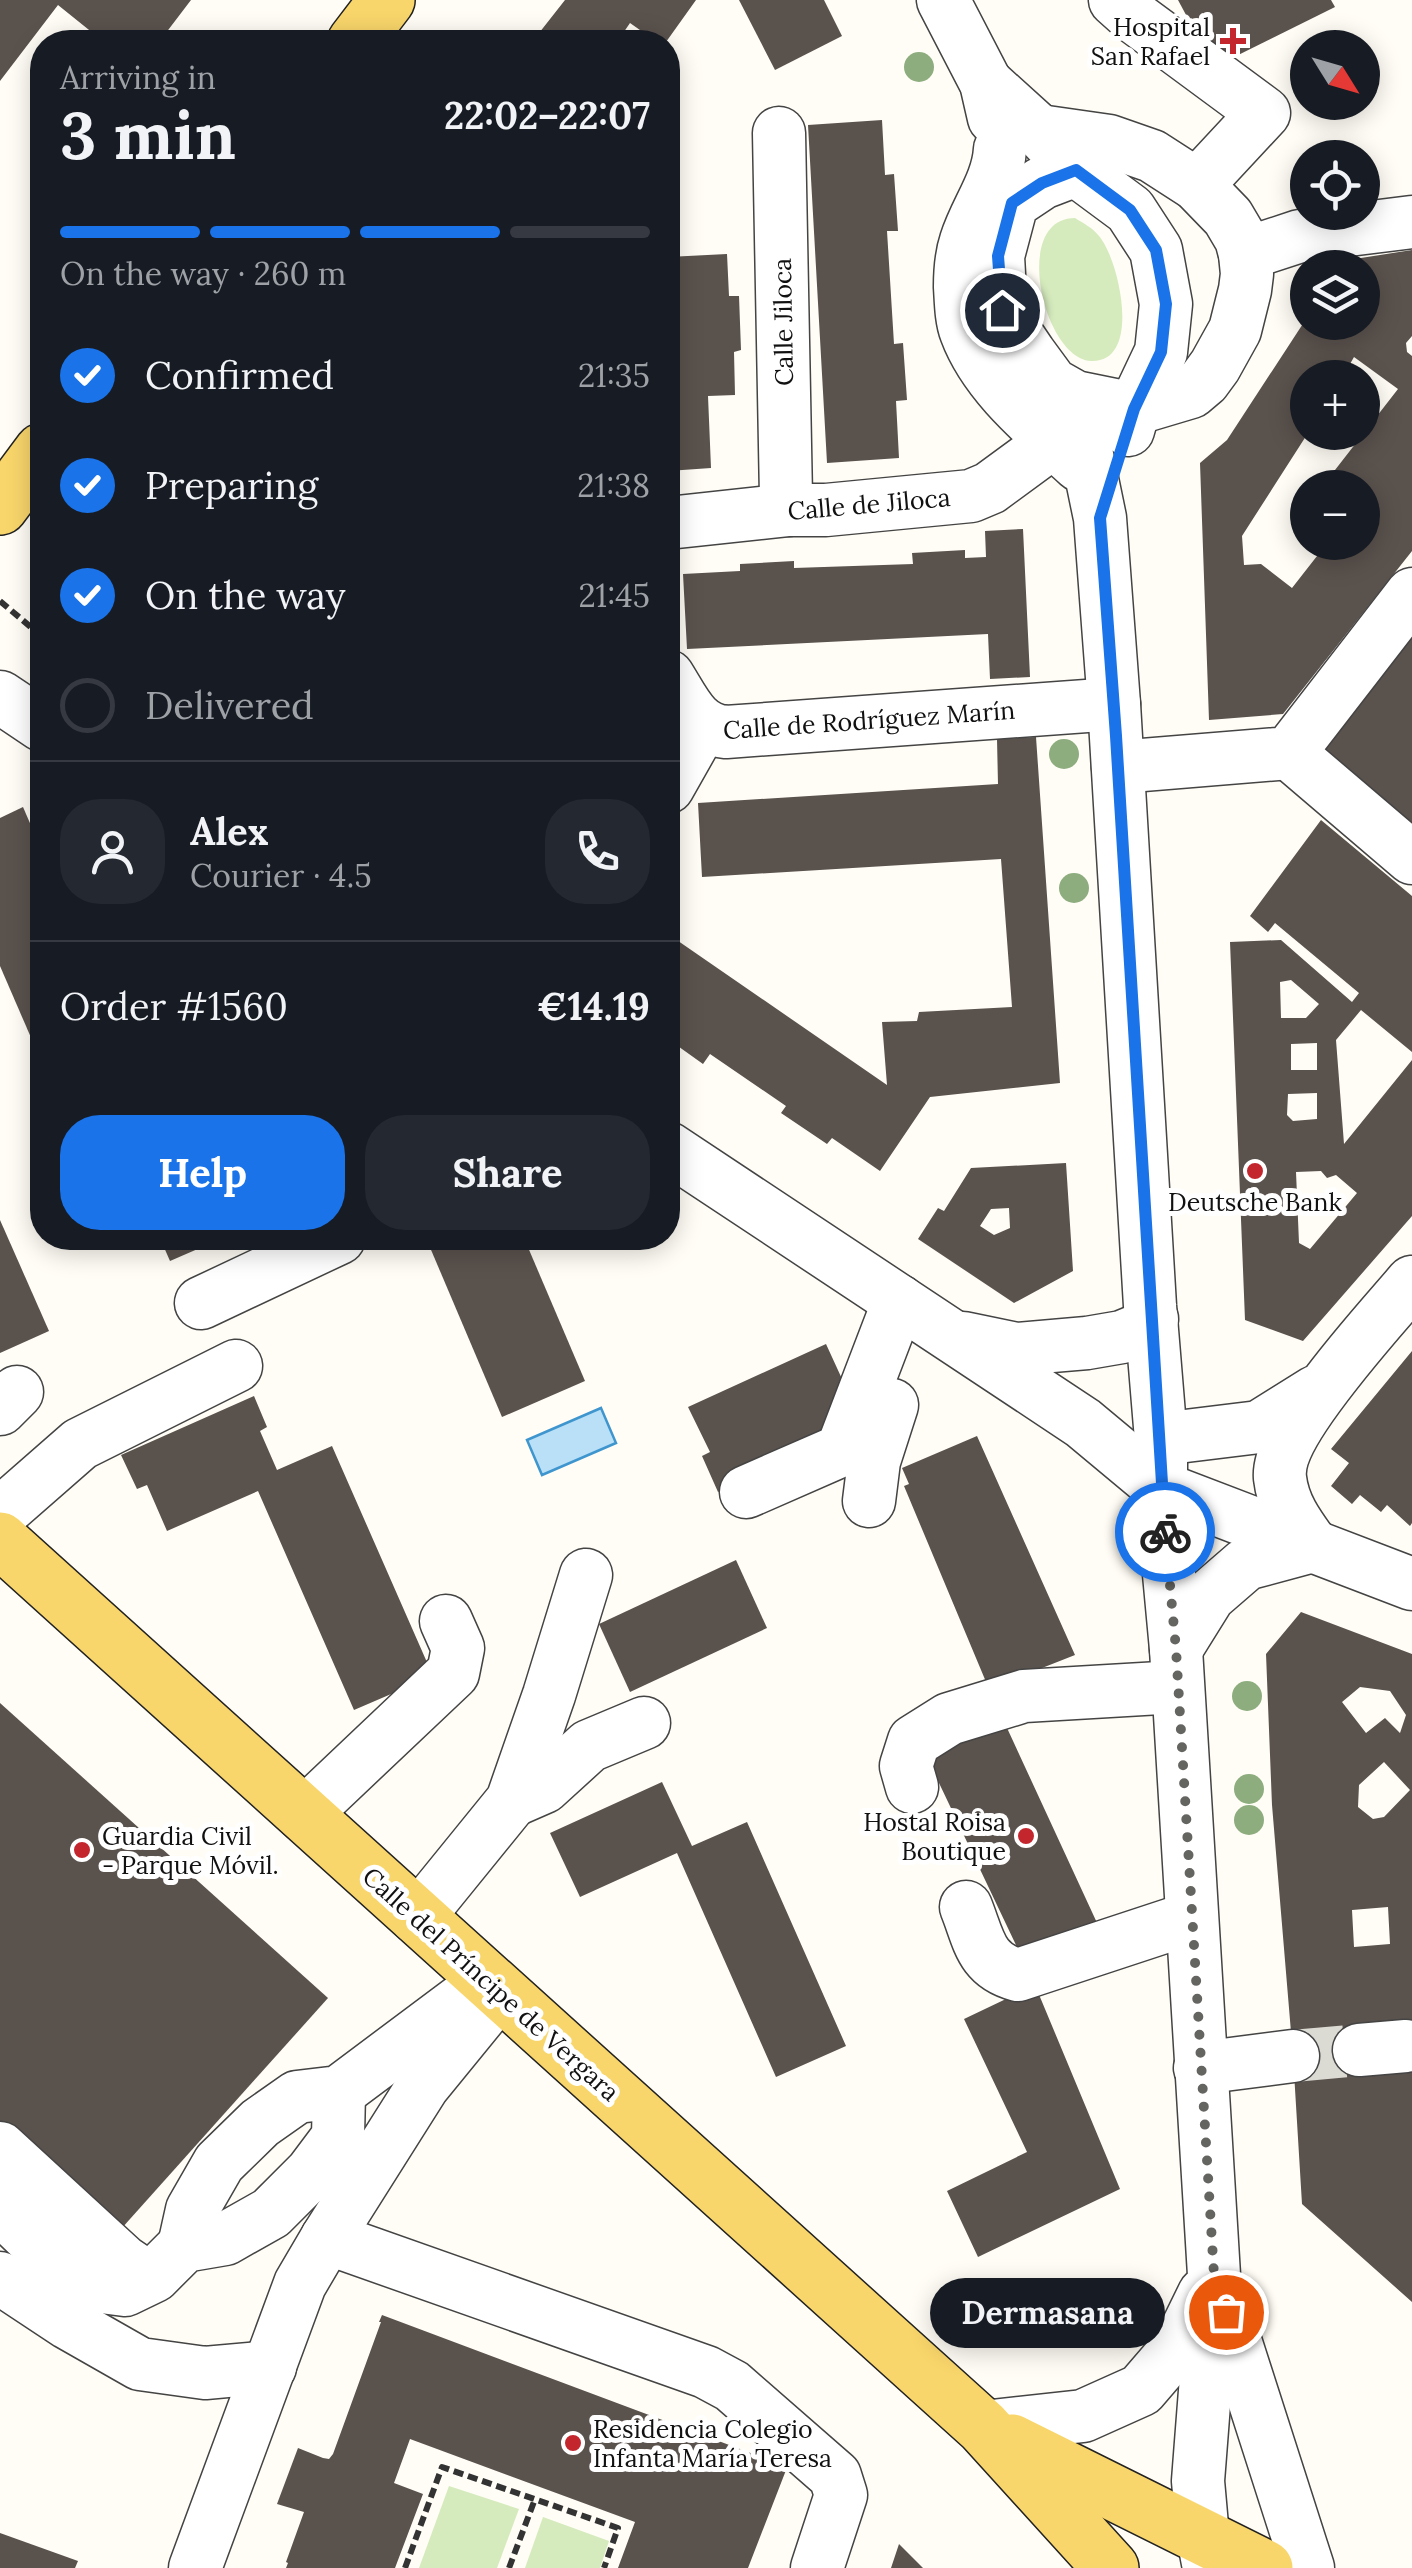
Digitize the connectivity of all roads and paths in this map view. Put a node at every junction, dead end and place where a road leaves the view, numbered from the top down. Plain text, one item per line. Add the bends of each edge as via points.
1 (387, 0) edge
2 (943, 0) edge
3 (1115, 0) edge
4 (363, 30) edge
5 (779, 133) dead end
6 (1020, 140) junction
7 (1076, 170) junction
8 (1197, 185) junction
9 (1012, 203) junction
10 (1412, 222) edge
11 (1246, 254) junction
12 (1134, 409) junction
13 (1065, 419) junction
14 (30, 468) edge
15 (1096, 500) junction
16 (0, 507) edge
17 (789, 510) junction
18 (680, 522) edge
19 (1412, 594) edge
20 (0, 601) edge
21 (30, 626) edge
22 (680, 694) edge
23 (0, 697) edge
24 (1114, 704) junction
25 (30, 717) edge
26 (698, 722) junction
27 (1289, 753) junction
28 (680, 765) edge
29 (1118, 767) junction
30 (1412, 858) edge
31 (680, 1156) edge
32 (314, 1250) edge
33 (1412, 1282) edge
34 (201, 1303) dead end
35 (1152, 1319) junction
36 (928, 1320) junction
37 (236, 1366) dead end
38 (1324, 1386) junction
39 (1161, 1464) junction
40 (746, 1492) dead end
41 (869, 1502) dead end
42 (0, 1514) edge
43 (0, 1540) edge
44 (1313, 1546) junction
45 (586, 1575) dead end
46 (1412, 1584) edge
47 (446, 1621) dead end
48 (1177, 1668) junction
49 (644, 1724) dead end
50 (912, 1788) dead end
51 (512, 1800) junction
52 (304, 1815) junction
53 (966, 1907) dead end
54 (418, 1918) junction
55 (1191, 1918) junction
56 (493, 1987) junction
57 (1293, 2056) tunnel mouth
58 (1200, 2068) junction
59 (339, 2092) junction
60 (0, 2148) edge
61 (0, 2208) edge
62 (327, 2238) junction
63 (166, 2262) junction
64 (1214, 2275) junction
65 (0, 2278) edge
66 (270, 2366) junction
67 (983, 2427) junction
68 (534, 2500) junction
69 (1206, 2553) edge
70 (195, 2568) edge
71 (405, 2568) edge
72 (509, 2568) edge
73 (604, 2568) edge
74 (817, 2568) edge
75 (1111, 2568) edge
76 (1265, 2568) edge
77 (1308, 2568) edge

1 - 4 main road
2 - 6 street
3 - 8 street via 1264,113
5 - 17 street, Calle Jiloca
6 - 7 street
6 - 8 street via 1109,142 1152,156
6 - 9 street
6 - 13 street via 999,168 964,247 964,330 1002,392
7 - 9 street
7 - 12 street via 1130,210 1156,250 1166,304 1161,352
8 - 11 street via 1228,216
9 - 13 street via 998,256 1002,310 1052,384
10 - 11 street via 1300,236
11 - 12 street via 1241,312 1216,366 1190,392
12 - 13 street
12 - 15 street
13 - 15 street
13 - 17 street, Calle de Jiloca via 990,488 972,496
14 - 16 main road
15 - 24 street
17 - 18 street, Calle de Jiloca
19 - 27 street
20 - 21 path
22 - 26 street
23 - 25 street
24 - 26 street, Calle de Rodríguez Marín via 726,732
24 - 29 street
26 - 28 street, Calle de Rodríguez Marín
27 - 29 street
27 - 30 street
29 - 35 street
31 - 36 street
32 - 34 street
33 - 38 street
35 - 36 street via 1122,1336 1016,1349
35 - 39 street
36 - 39 street via 1083,1423
36 - 40 street via 842,1450
36 - 41 street via 890,1408
37 - 42 street via 80,1444
38 - 39 street via 1258,1427
38 - 44 street via 1287,1445 1279,1474 1287,1509
39 - 44 street
39 - 48 street
43 - 52 main road, Calle del Príncipe de Vergara
44 - 46 street
44 - 48 street via 1246,1564 1209,1596
45 - 51 street
47 - 52 street via 458,1648 453,1672
48 - 50 street via 1024,1696 948,1719 914,1741 906,1766
48 - 55 street
49 - 51 street via 590,1746 544,1786
51 - 54 street
52 - 54 main road, Calle del Príncipe de Vergara
53 - 55 street via 987,1960 1018,1976
54 - 56 main road, Calle del Príncipe de Vergara
55 - 58 street
56 - 59 street
56 - 62 street
56 - 67 main road, Calle del Príncipe de Vergara
57 - 58 street
58 - 64 street
59 - 63 street via 297,2097 260,2123 219,2164
59 - 63 street via 338,2137 271,2213
60 - 63 street via 123,2261
61 - 63 street via 86,2284 125,2290
62 - 66 street via 300,2284
62 - 74 street via 732,2386 835,2476 841,2495
64 - 67 street via 1178,2347 1141,2390 1082,2416
64 - 69 street via 1198,2481
64 - 77 street
65 - 66 street via 140,2364 205,2373
66 - 70 street
67 - 69 main road, Calle del Príncipe de Vergara
67 - 75 main road, Calle del Príncipe de Vergara
68 - 71 path via 442,2468
68 - 72 path
68 - 73 path via 618,2528
69 - 76 main road, Calle del Príncipe de Vergara

